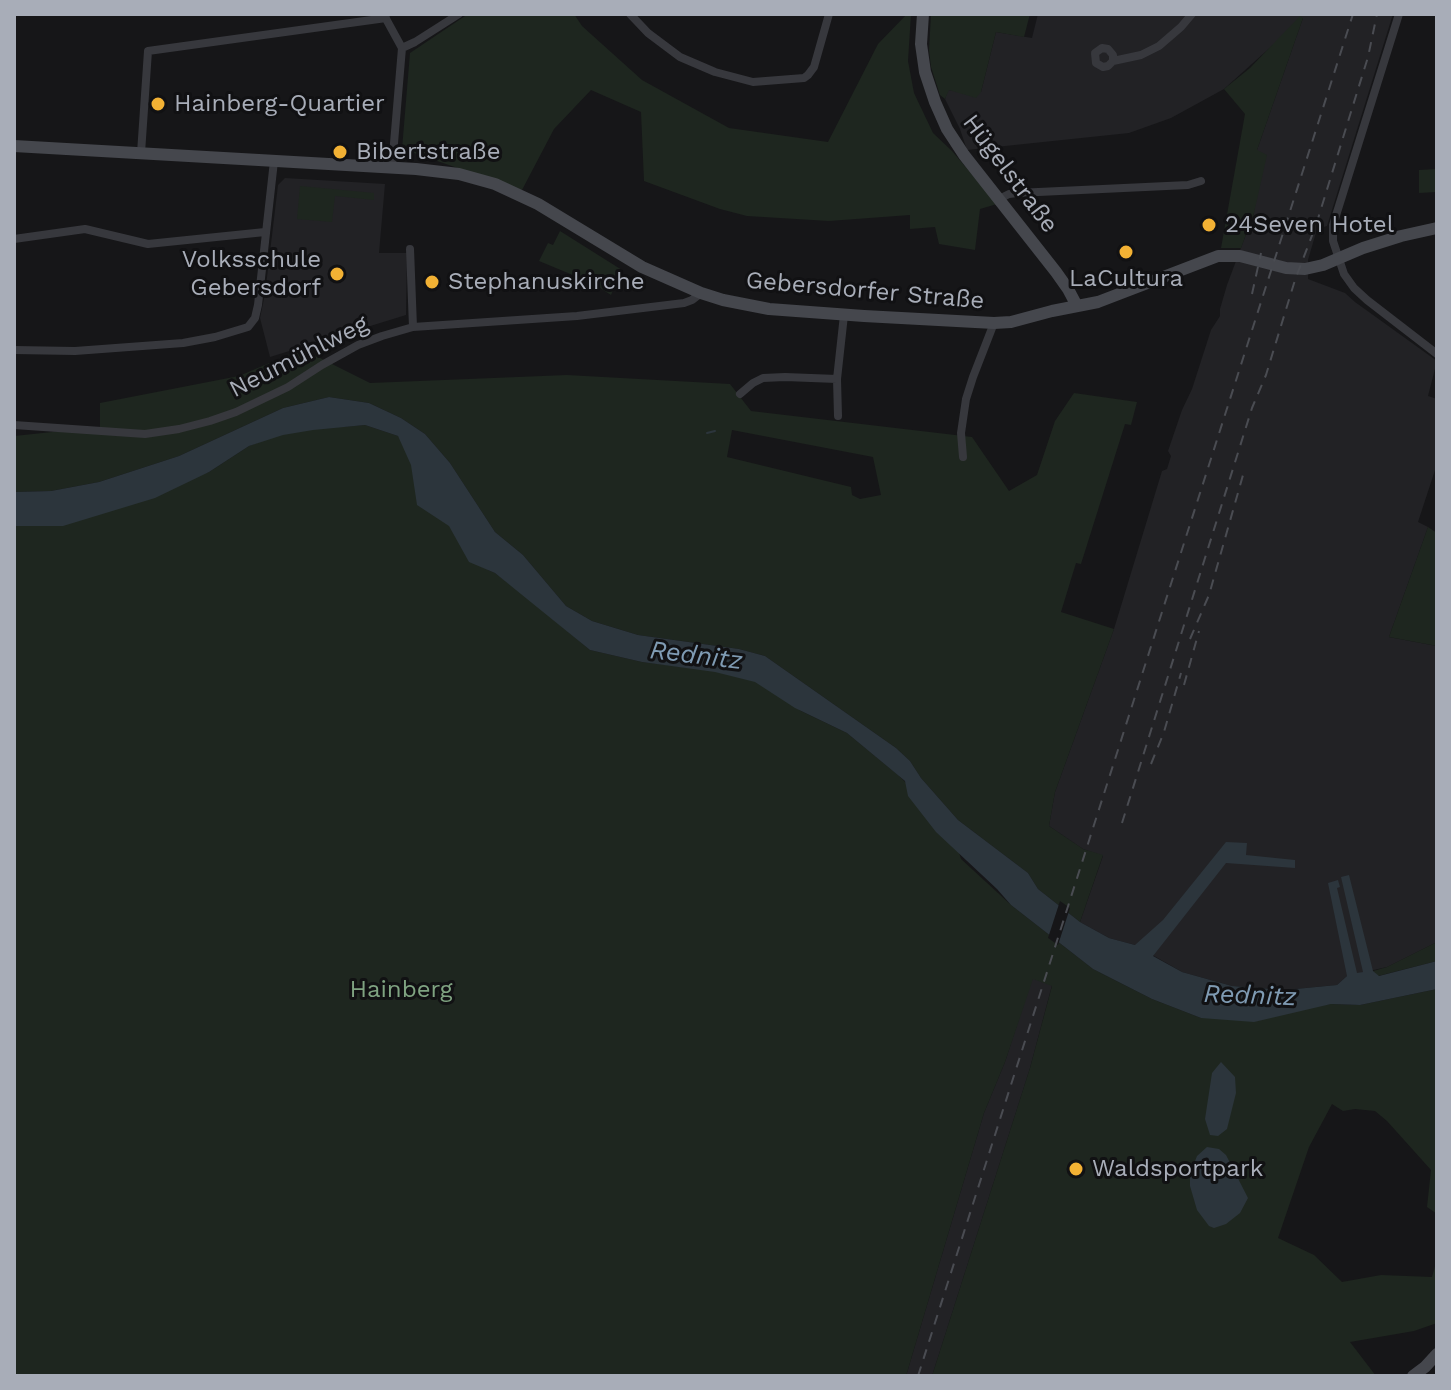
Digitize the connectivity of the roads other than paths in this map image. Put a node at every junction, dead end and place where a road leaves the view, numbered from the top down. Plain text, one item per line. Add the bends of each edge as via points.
1 (459, 14) edge
2 (630, 14) edge
3 (829, 14) edge
4 (923, 14) edge
5 (1192, 14) edge
6 (1399, 14) edge
7 (384, 16) edge
8 (402, 48) junction
9 (1113, 61) dead end
10 (14, 146) edge
11 (141, 153) junction
12 (274, 161) junction
13 (392, 167) junction
14 (1201, 181) dead end
15 (999, 199) junction
16 (1437, 228) edge
17 (265, 232) junction
18 (14, 239) edge
19 (410, 249) dead end
20 (1338, 258) junction
21 (701, 293) junction
22 (1077, 306) junction
23 (844, 315) junction
24 (994, 323) junction
25 (413, 327) junction
26 (14, 350) edge
27 (1437, 354) edge
28 (837, 379) junction
29 (740, 394) dead end
30 (838, 416) dead end
31 (14, 425) edge
32 (963, 457) dead end
33 (1437, 1354) edge
34 (1413, 1376) edge

1 - 8 street
2 - 3 street via 680,57 753,82 808,75
4 - 15 main road, Hügelstraße via 923,62 935,102 950,134
5 - 9 street via 1159,46
6 - 20 street via 1333,225
7 - 8 street
7 - 11 street via 148,51
8 - 13 street
10 - 11 main road, Gebersdorfer Straße
11 - 12 main road, Gebersdorfer Straße
12 - 13 main road, Gebersdorfer Straße
12 - 17 street
13 - 21 main road, Gebersdorfer Straße via 448,172 508,189 642,267
14 - 15 street via 1017,193
15 - 22 main road, Hügelstraße
16 - 20 main road, Gebersdorfer Straße
17 - 18 street via 148,244 85,229
17 - 26 street via 255,318 248,327 139,348
19 - 25 street
20 - 22 main road, Gebersdorfer Straße via 1299,269 1218,256
20 - 27 street via 1347,280 1367,300
21 - 23 main road, Gebersdorfer Straße via 754,307
21 - 25 street, Neumühlweg via 684,303 577,316
22 - 24 main road, Gebersdorfer Straße
23 - 24 main road, Gebersdorfer Straße
23 - 28 street
24 - 32 street via 966,399
25 - 31 street, Neumühlweg via 358,345 288,387 210,421 145,434
28 - 29 street via 763,378
28 - 30 street
33 - 34 main road

